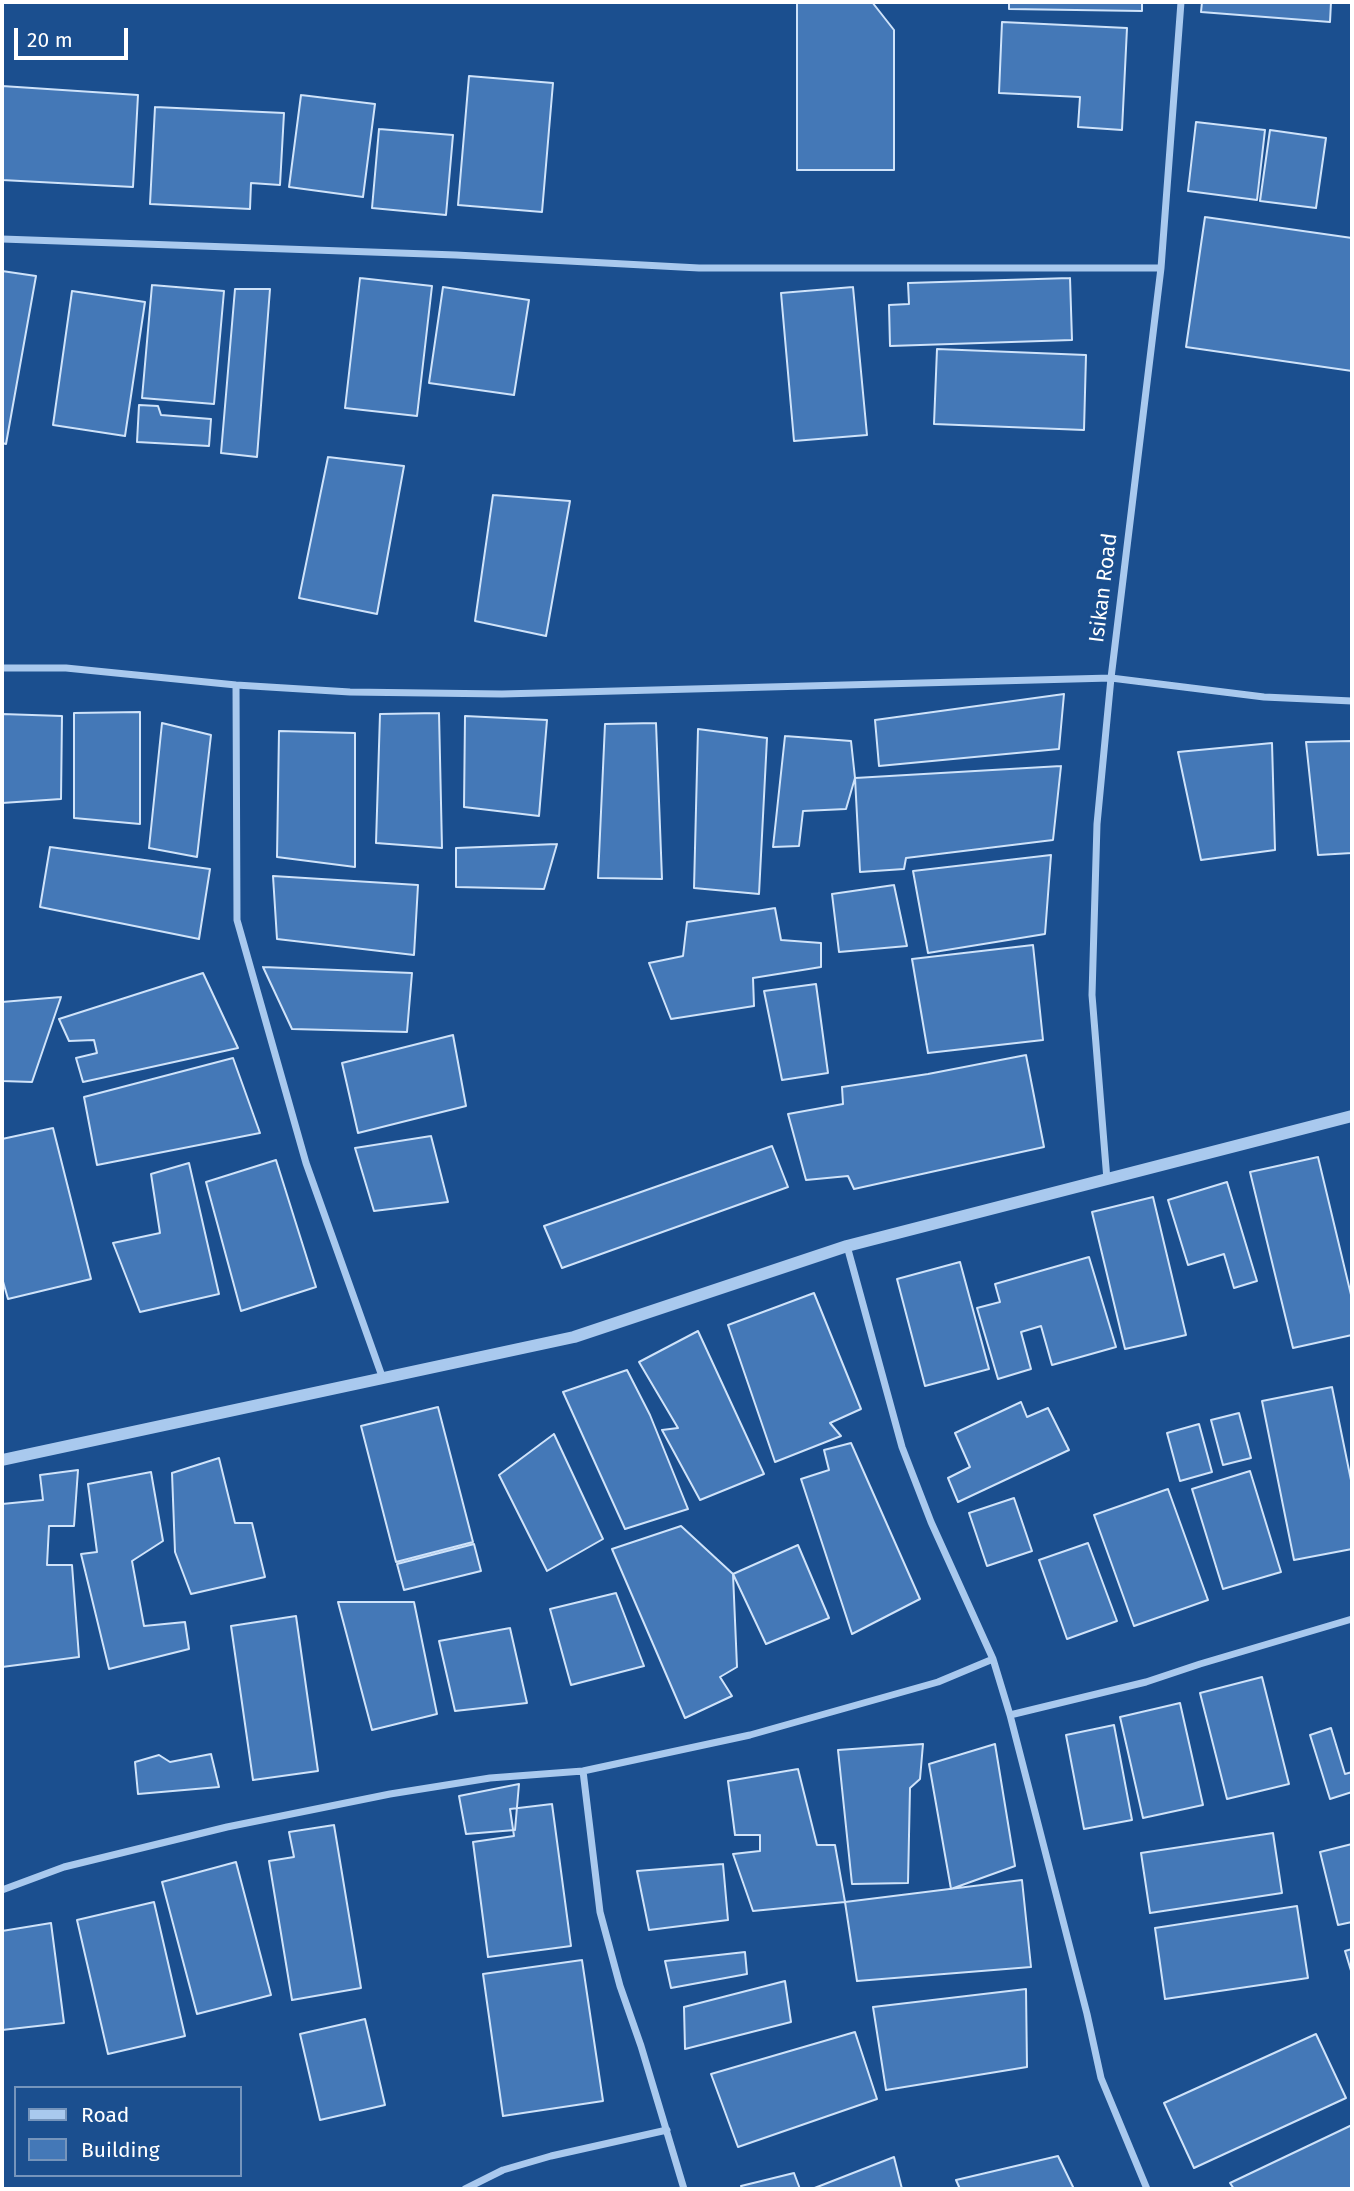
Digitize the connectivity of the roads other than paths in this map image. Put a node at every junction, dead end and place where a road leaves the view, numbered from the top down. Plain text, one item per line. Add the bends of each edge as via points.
1 (1181, 2) edge
2 (2, 239) edge
3 (1161, 268) junction
4 (2, 668) edge
5 (1111, 678) junction
6 (236, 685) junction
7 (1352, 701) edge
8 (1352, 1116) edge
9 (1107, 1180) junction
10 (847, 1247) junction
11 (383, 1379) junction
12 (2, 1460) edge
13 (1352, 1619) edge
14 (993, 1659) junction
15 (1010, 1715) junction
16 (583, 1771) junction
17 (2, 1890) edge
18 (667, 2130) junction
19 (465, 2189) edge
20 (684, 2189) edge
21 (1147, 2189) edge

1 - 3 street, Isikan Road
2 - 3 street via 699,268
3 - 5 street, Isikan Road
4 - 6 street via 66,668
5 - 6 street via 502,694
5 - 7 street via 1264,697
5 - 9 street, Isikan Road via 1097,824 1091,995
6 - 11 street via 237,920 306,1163
8 - 9 street
9 - 10 street
10 - 11 street via 575,1337
10 - 14 street via 902,1447
11 - 12 street
13 - 15 street via 1146,1682
14 - 15 street
14 - 16 street via 938,1682 762,1732
15 - 21 street via 1101,2078
16 - 17 street via 478,1780 241,1824 64,1867
16 - 18 street via 600,1912
18 - 19 street via 503,2170
18 - 20 street

